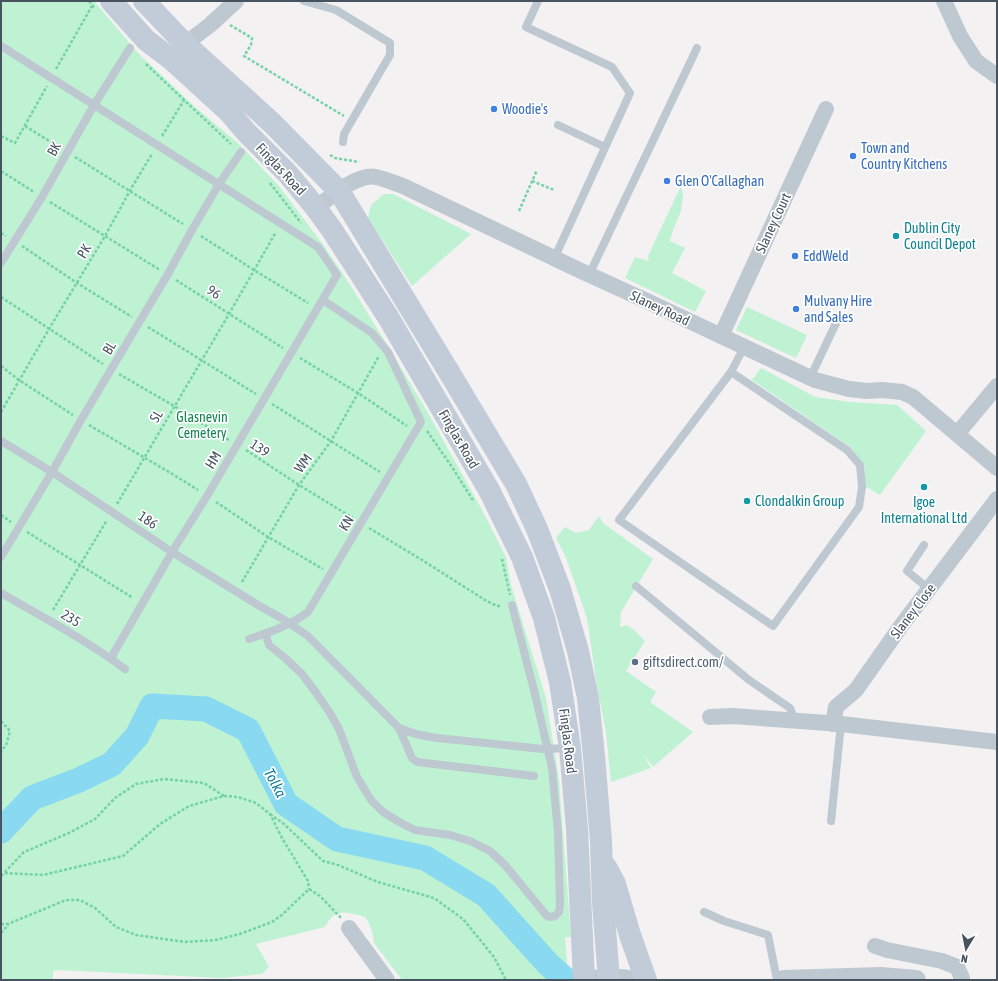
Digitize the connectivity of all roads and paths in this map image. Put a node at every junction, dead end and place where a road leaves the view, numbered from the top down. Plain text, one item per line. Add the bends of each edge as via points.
1 (144, 1) edge
2 (236, 1) edge
3 (304, 1) edge
4 (537, 1) edge
5 (944, 1) edge
6 (101, 3) edge
7 (230, 25) dead end
8 (1, 46) edge
9 (130, 48) joint
10 (697, 48) dead end
11 (178, 52) junction
12 (997, 76) edge
13 (52, 78) junction
14 (184, 100) junction
15 (94, 105) junction
16 (826, 109) dead end
17 (352, 120) junction
18 (558, 125) dead end
19 (25, 126) junction
20 (1, 136) edge
21 (343, 142) dead end
22 (157, 145) junction
23 (605, 147) junction
24 (67, 152) junction
25 (241, 152) joint
26 (537, 170) dead end
27 (1, 171) edge
28 (265, 178) dead end
29 (532, 181) junction
30 (219, 184) junction
31 (554, 190) dead end
32 (130, 191) junction
33 (339, 191) junction
34 (42, 197) junction
35 (519, 210) dead end
36 (309, 216) junction
37 (282, 223) junction
38 (192, 230) junction
39 (1, 233) edge
40 (105, 236) junction
41 (14, 242) junction
42 (554, 258) junction
43 (1, 263) edge
44 (254, 270) junction
45 (168, 274) junction
46 (589, 275) junction
47 (77, 283) junction
48 (1, 297) edge
49 (323, 300) junction
50 (318, 309) junction
51 (229, 314) junction
52 (838, 319) dead end
53 (140, 322) junction
54 (49, 329) junction
55 (721, 336) junction
56 (744, 347) junction
57 (388, 352) junction
58 (291, 353) junction
59 (202, 360) junction
60 (1, 366) edge
61 (111, 369) junction
62 (731, 372) junction
63 (810, 378) junction
64 (19, 380) junction
65 (997, 386) edge
66 (358, 393) junction
67 (264, 399) junction
68 (174, 406) junction
69 (1, 412) edge
70 (81, 420) junction
71 (422, 422) junction
72 (416, 432) junction
73 (957, 434) junction
74 (1, 441) edge
75 (331, 441) junction
76 (237, 445) junction
77 (144, 457) junction
78 (997, 468) edge
79 (52, 472) junction
80 (388, 478) junction
81 (299, 485) junction
82 (207, 496) junction
83 (997, 499) edge
84 (475, 504) dead end
85 (112, 512) junction
86 (1, 515) edge
87 (362, 523) junction
88 (19, 527) junction
89 (268, 537) junction
90 (924, 545) dead end
91 (172, 552) junction
92 (499, 552) dead end
93 (1, 557) edge
94 (80, 565) junction
95 (331, 573) junction
96 (636, 586) dead end
97 (929, 589) junction
98 (237, 591) junction
99 (1, 593) edge
100 (142, 604) junction
101 (512, 605) junction
102 (47, 619) junction
103 (286, 621) junction
104 (266, 633) junction
105 (249, 639) dead end
106 (111, 658) junction
107 (126, 669) dead end
108 (710, 717) dead end
109 (1, 721) edge
110 (795, 721) junction
111 (837, 724) junction
112 (399, 728) junction
113 (997, 742) edge
114 (570, 748) junction
115 (547, 749) junction
116 (1, 752) edge
117 (534, 776) dead end
118 (224, 796) junction
119 (270, 814) junction
120 (831, 821) dead end
121 (601, 857) junction
122 (4, 873) junction
123 (1, 876) edge
124 (310, 889) junction
125 (704, 912) dead end
126 (1, 924) edge
127 (8, 924) junction
128 (349, 928) joint
129 (1, 933) edge
130 (876, 946) dead end
131 (387, 980) edge
132 (506, 980) edge
133 (584, 980) edge
134 (615, 980) edge
135 (646, 980) edge
136 (777, 980) edge
137 (784, 980) edge
138 (916, 980) edge
139 (962, 980) edge

1 - 11 main road, Finglas Road
2 - 11 street
3 - 17 lane via 336,10 390,43 390,55
4 - 23 lane via 526,27 612,68 630,93
5 - 12 street via 960,36 976,61
6 - 11 main road, Finglas Road via 146,40
6 - 13 path
7 - 17 path via 252,38 244,56
8 - 13 lane
9 - 14 path
9 - 15 lane, BK
10 - 46 lane
11 - 33 main road, Finglas Road via 272,123
11 - 36 main road, Finglas Road via 246,132 288,174
13 - 15 lane
13 - 19 path
14 - 22 path, PK
14 - 25 path
15 - 22 lane
15 - 24 lane, BK
16 - 55 street, Slaney Court
17 - 21 lane via 344,134
18 - 23 lane
19 - 20 path via 15,143
19 - 24 path
22 - 30 lane
22 - 32 path, PK
23 - 42 lane
24 - 32 path
24 - 34 lane, BK
25 - 30 lane, BL
26 - 29 path
27 - 34 path, 96
28 - 36 path
29 - 31 path
29 - 35 path
30 - 37 lane
30 - 38 lane, BL
32 - 38 path
32 - 40 path, PK
33 - 36 street, Slaney Road
33 - 42 street, Slaney Road via 364,178 375,177 403,186
33 - 121 main road, Finglas Road via 516,484 537,530 560,590 578,651 586,690 594,756
34 - 40 path, 96
34 - 41 lane, BK
36 - 114 main road, Finglas Road via 332,230 388,317 489,490 522,557 544,618 560,682
37 - 44 path, SL
37 - 49 lane, HM via 318,247 337,275
38 - 44 path
38 - 45 lane, BL
39 - 41 path
40 - 45 path, 96
40 - 47 path, PK
41 - 43 lane, BK
41 - 47 path
42 - 46 street, Slaney Road
44 - 50 path
44 - 51 path, SL
45 - 51 path, 96
45 - 53 lane, BL
46 - 55 street, Slaney Road
47 - 53 path
47 - 54 path, PK
48 - 54 path, 139
49 - 50 lane, HM
49 - 57 lane via 372,333
50 - 58 lane, HM
51 - 58 path, 96
51 - 59 path, SL
52 - 63 lane
53 - 59 path
53 - 61 lane, BL
54 - 61 path, 139
54 - 64 path, PK
55 - 56 street, Slaney Road
56 - 62 lane
56 - 63 street, Slaney Road
57 - 66 path, WM via 382,351
57 - 71 lane
58 - 66 path, 96
58 - 67 lane, HM
59 - 67 path
59 - 68 path, SL
60 - 64 path
61 - 68 path, 139
61 - 70 lane, BL
62 - 62 lane via 619,520 773,626 859,507 862,487 860,465 847,450
63 - 73 street, Slaney Road via 849,389 902,392 914,397
64 - 69 path, PK
64 - 70 path
65 - 73 street
66 - 72 path, 96
66 - 75 path, WM
67 - 75 path
67 - 76 lane, HM
68 - 76 path, 139
68 - 77 path, SL
70 - 77 path
70 - 79 lane, BL
71 - 72 lane, KN
71 - 84 path
72 - 80 lane, KN
73 - 78 street, Slaney Road
74 - 79 lane, 186
75 - 80 path
75 - 81 path, WM
76 - 81 path, 139
76 - 82 lane, HM
77 - 82 path
77 - 85 path, SL
79 - 85 lane, 186
79 - 88 lane, BL
80 - 87 lane, KN
81 - 87 path, 139
81 - 89 path, WM
82 - 89 path
82 - 91 lane, HM
83 - 97 street, Slaney Close
85 - 91 lane, 186
85 - 94 path, SL
86 - 88 path
87 - 95 lane, KN
87 - 101 path, 139 via 485,600 497,606
88 - 93 lane, BL
88 - 94 path
89 - 95 path
89 - 98 path, WM
90 - 97 lane via 907,571
91 - 98 lane, 186
91 - 100 lane, HM
92 - 101 path
94 - 100 path
94 - 102 path, SL
95 - 103 lane, KN via 308,612
96 - 110 lane via 749,680 790,708
97 - 111 street, Slaney Close via 856,690 836,707
98 - 103 lane, 186
99 - 102 lane, 235
100 - 106 lane, HM
101 - 115 lane
102 - 106 lane, 235
103 - 104 lane, KN
103 - 112 lane, 186 via 308,636
104 - 105 lane, KN
104 - 115 lane via 269,645 302,674 330,713 339,729 357,778 371,800 383,812 415,830 450,835 490,851 505,865 547,916 551,917 559,912 560,887 552,768
106 - 107 lane, 235
108 - 110 street via 733,716
109 - 116 path via 10,730
110 - 111 street
111 - 113 street
111 - 120 lane
112 - 115 lane via 421,736
112 - 117 lane via 416,762
114 - 115 lane
114 - 133 main road, Finglas Road via 577,829
118 - 119 path via 238,797 256,803
118 - 122 path via 189,806 160,824 123,856 42,875
118 - 122 path via 204,783 164,779 136,784 115,798 94,819 24,852
119 - 124 path
119 - 132 path via 322,861 378,882 434,898 463,919 494,957
121 - 134 main road, Finglas Road via 603,903
121 - 135 main road via 616,884
122 - 123 path
124 - 127 path via 272,922 216,940 185,942 136,934 116,927 95,908 80,900 66,900
124 - 128 path via 320,896
125 - 136 lane via 768,935
126 - 127 path
127 - 129 path
128 - 131 street
130 - 139 street via 942,960 958,967
133 - 134 street
137 - 138 street via 881,977

